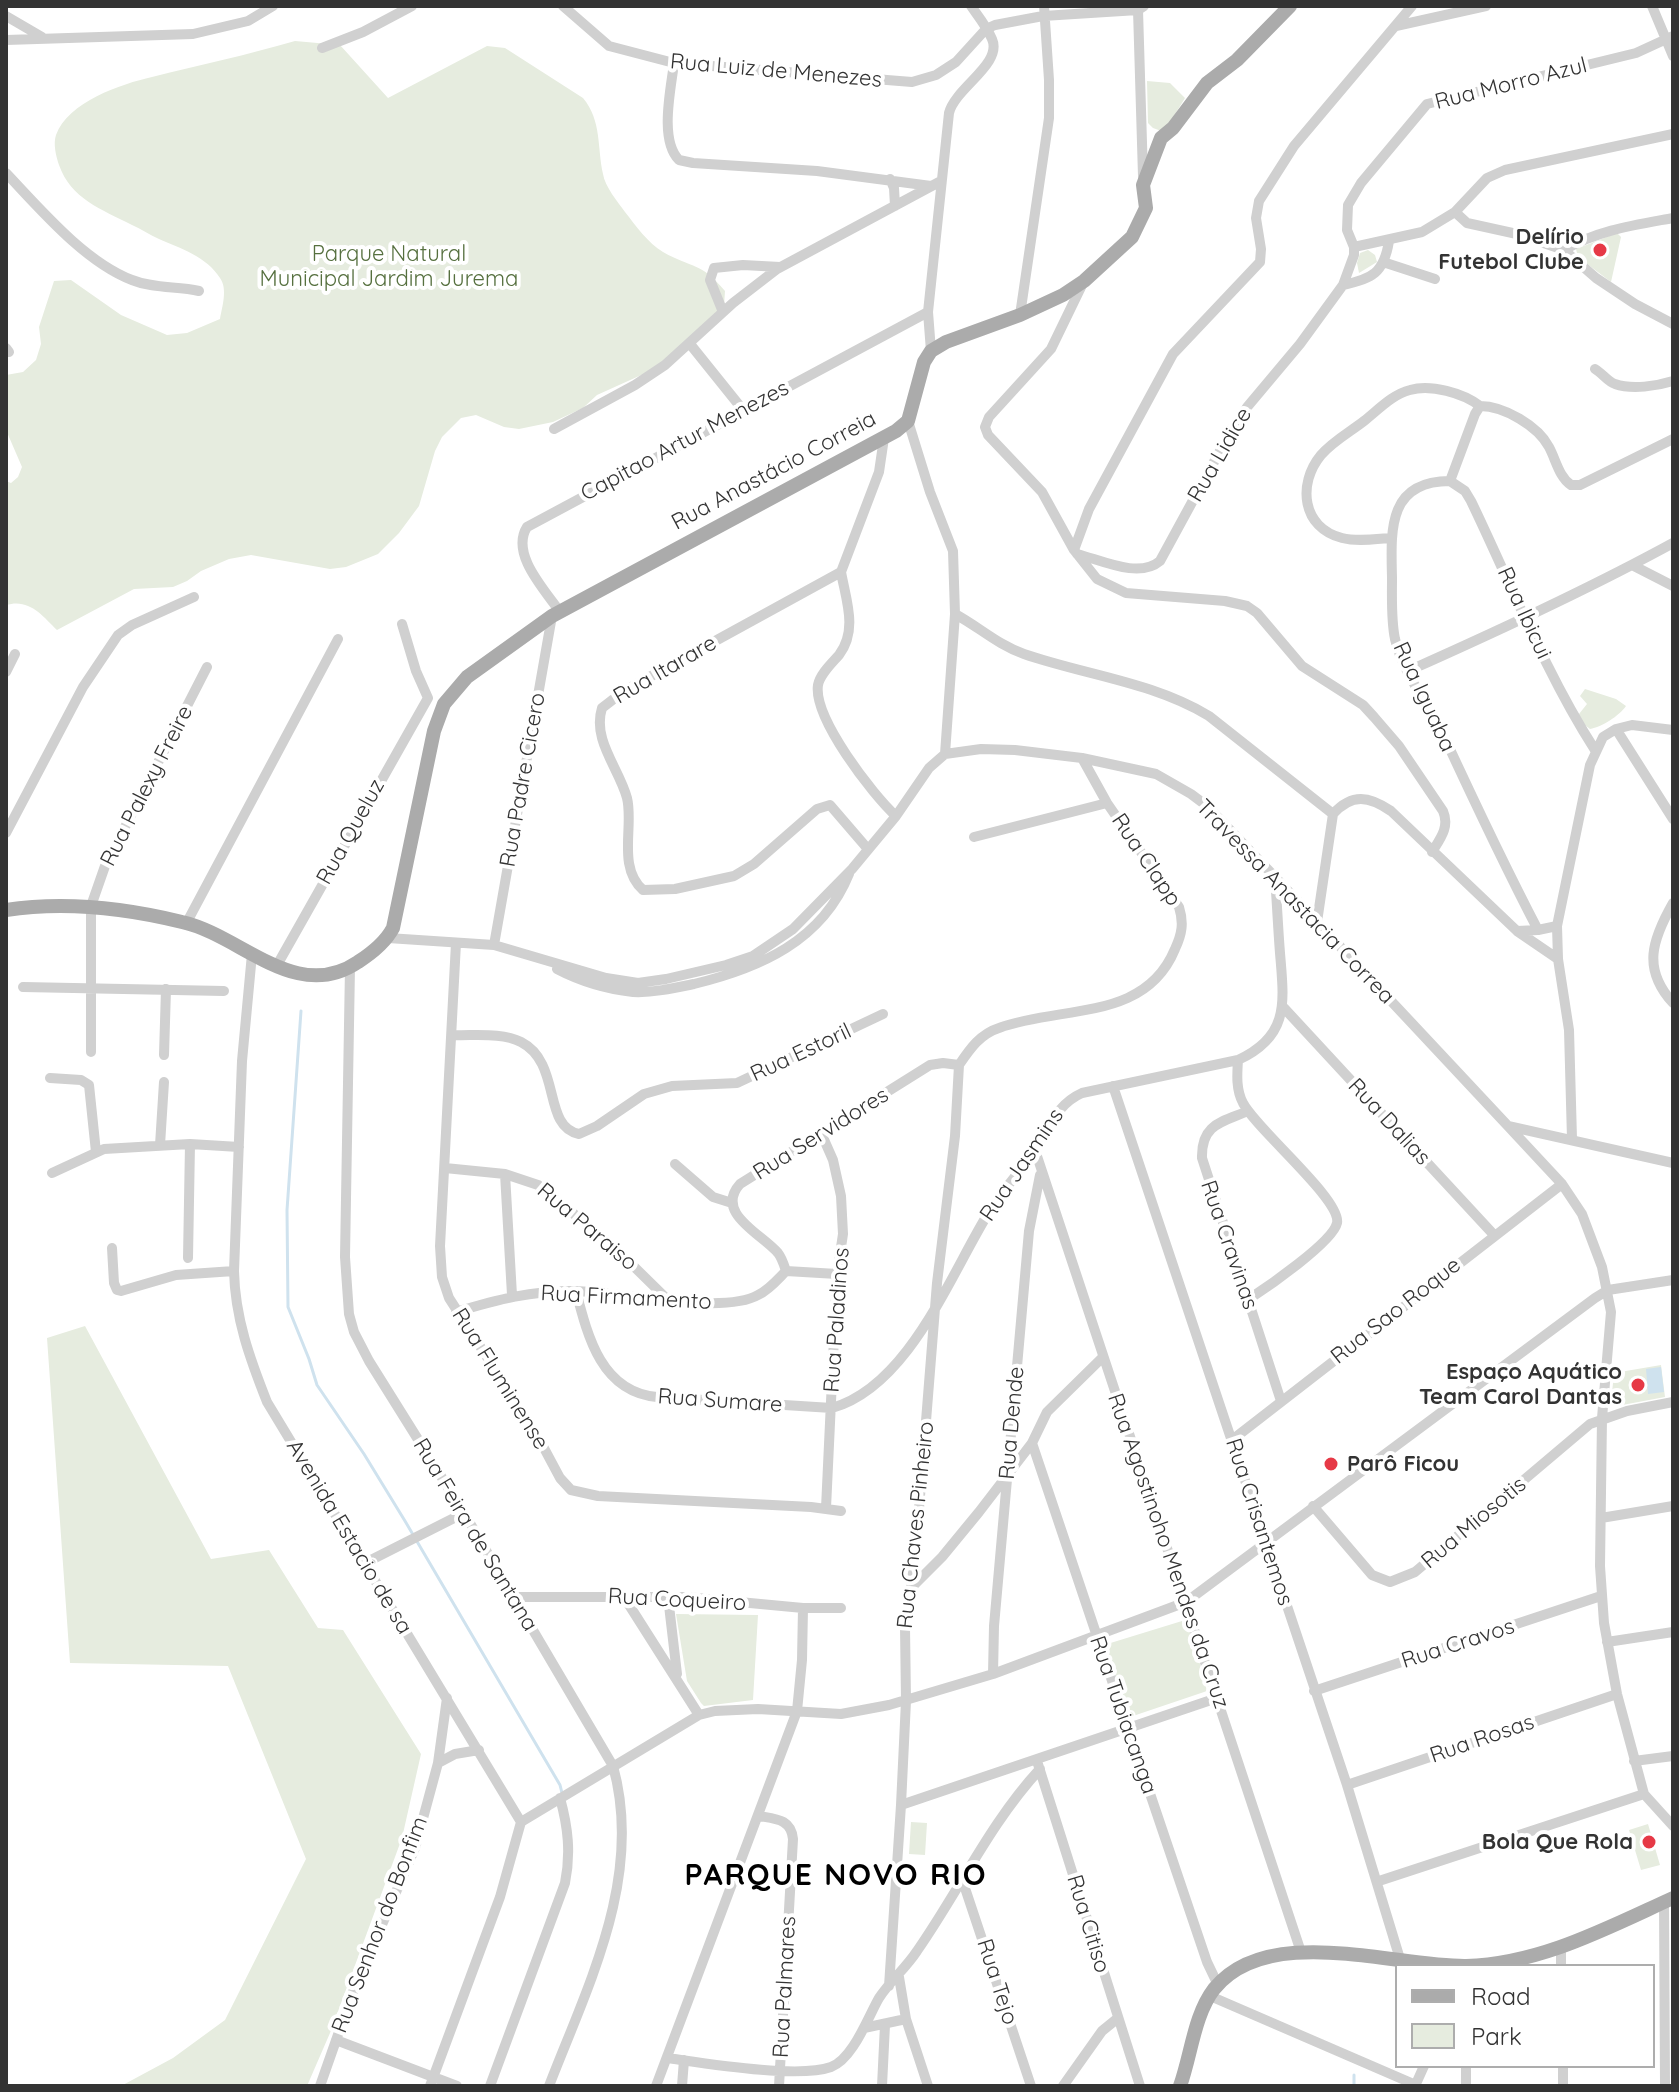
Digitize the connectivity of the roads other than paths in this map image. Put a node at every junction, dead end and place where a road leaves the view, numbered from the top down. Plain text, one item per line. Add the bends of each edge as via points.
1 (250, 6) edge
2 (273, 6) edge
3 (412, 6) edge
4 (563, 6) edge
5 (971, 6) edge
6 (1290, 6) edge
7 (1412, 6) edge
8 (1486, 6) edge
9 (1652, 6) edge
10 (1141, 8) edge
11 (1044, 11) edge
12 (6, 16) edge
13 (248, 21) junction
14 (1396, 26) junction
15 (986, 29) junction
16 (44, 38) junction
17 (1669, 39) edge
18 (6, 40) edge
19 (322, 48) dead end
20 (1673, 56) edge
21 (674, 63) junction
22 (1673, 134) edge
23 (6, 173) edge
24 (890, 179) junction
25 (936, 183) junction
26 (1143, 185) junction
27 (920, 192) junction
28 (938, 205) junction
29 (895, 206) junction
30 (1455, 212) junction
31 (1673, 218) edge
32 (1389, 241) junction
33 (1564, 250) junction
34 (1354, 251) junction
35 (1383, 262) junction
36 (782, 267) junction
37 (1435, 279) dead end
38 (1084, 281) junction
39 (1343, 285) junction
40 (199, 291) dead end
41 (723, 312) junction
42 (928, 312) junction
43 (1020, 315) junction
44 (1673, 324) edge
45 (690, 344) junction
46 (931, 351) junction
47 (1595, 369) dead end
48 (1673, 381) edge
49 (1480, 406) junction
50 (743, 410) junction
51 (908, 421) junction
52 (554, 429) dead end
53 (884, 438) junction
54 (1673, 439) edge
55 (1450, 481) junction
56 (1391, 538) junction
57 (1673, 543) edge
58 (1076, 552) junction
59 (1634, 566) junction
60 (841, 572) junction
61 (1673, 586) edge
62 (194, 597) dead end
63 (556, 614) junction
64 (955, 614) junction
65 (1525, 619) junction
66 (402, 624) dead end
67 (338, 639) dead end
68 (15, 654) dead end
69 (207, 667) dead end
70 (1408, 671) junction
71 (6, 672) edge
72 (428, 698) junction
73 (444, 704) junction
74 (1616, 729) junction
75 (1673, 730) edge
76 (1595, 750) junction
77 (945, 754) junction
78 (1082, 758) junction
79 (1107, 803) junction
80 (1333, 814) junction
81 (896, 816) junction
82 (1673, 819) edge
83 (6, 833) edge
84 (974, 837) dead end
85 (867, 848) junction
86 (1432, 852) junction
87 (1275, 877) junction
88 (1673, 903) edge
89 (91, 906) junction
90 (6, 910) edge
91 (187, 922) junction
92 (1317, 922) junction
93 (1557, 926) junction
94 (1538, 930) junction
95 (1517, 931) junction
96 (388, 938) junction
97 (456, 943) junction
98 (494, 945) junction
99 (252, 954) junction
100 (1558, 959) junction
101 (276, 967) junction
102 (350, 967) junction
103 (23, 987) dead end
104 (92, 988) junction
105 (166, 989) junction
106 (224, 991) dead end
107 (1673, 1003) edge
108 (1284, 1008) junction
109 (883, 1014) dead end
110 (452, 1035) junction
111 (91, 1052) dead end
112 (164, 1055) dead end
113 (1238, 1060) junction
114 (959, 1065) junction
115 (50, 1078) dead end
116 (164, 1082) dead end
117 (1113, 1086) junction
118 (1248, 1111) junction
119 (1508, 1126) junction
120 (822, 1135) junction
121 (1572, 1139) junction
122 (190, 1144) junction
123 (160, 1145) junction
124 (239, 1147) junction
125 (1035, 1150) junction
126 (96, 1152) junction
127 (1673, 1163) edge
128 (675, 1164) dead end
129 (445, 1168) junction
130 (52, 1173) dead end
131 (1041, 1173) junction
132 (505, 1174) junction
133 (1562, 1184) junction
134 (732, 1203) junction
135 (1494, 1235) junction
136 (112, 1248) dead end
137 (188, 1258) dead end
138 (234, 1271) junction
139 (786, 1271) junction
140 (837, 1274) junction
141 (1673, 1280) edge
142 (1608, 1290) junction
143 (576, 1291) junction
144 (512, 1295) junction
145 (1249, 1299) junction
146 (670, 1302) junction
147 (935, 1311) junction
148 (456, 1312) junction
149 (1103, 1357) junction
150 (1281, 1401) junction
151 (1673, 1402) edge
152 (832, 1408) junction
153 (1602, 1418) junction
154 (1232, 1440) junction
155 (1032, 1443) junction
156 (1008, 1474) junction
157 (984, 1505) junction
158 (1313, 1506) junction
159 (1673, 1506) edge
160 (826, 1508) junction
161 (841, 1511) dead end
162 (1004, 1511) junction
163 (464, 1513) junction
164 (1601, 1518) junction
165 (1264, 1542) junction
166 (915, 1559) junction
167 (365, 1563) junction
168 (936, 1563) junction
169 (911, 1589) junction
170 (1601, 1596) junction
171 (512, 1597) junction
172 (624, 1597) junction
173 (668, 1597) junction
174 (1186, 1602) junction
175 (803, 1608) junction
176 (841, 1608) dead end
177 (1673, 1632) edge
178 (1095, 1635) junction
179 (1607, 1642) junction
180 (993, 1674) junction
181 (678, 1681) junction
182 (1314, 1691) junction
183 (1617, 1694) junction
184 (447, 1697) junction
185 (1217, 1698) junction
186 (906, 1701) junction
187 (797, 1711) junction
188 (699, 1715) junction
189 (1129, 1729) junction
190 (479, 1750) junction
191 (1673, 1756) edge
192 (1634, 1761) junction
193 (438, 1763) junction
194 (1038, 1765) junction
195 (613, 1766) junction
196 (1347, 1785) junction
197 (1644, 1794) junction
198 (560, 1798) junction
199 (901, 1805) junction
200 (759, 1816) junction
201 (521, 1822) junction
202 (1673, 1826) edge
203 (962, 1879) junction
204 (1379, 1881) junction
205 (1669, 1900) edge
206 (1561, 1947) junction
207 (1301, 1952) junction
208 (1400, 1959) junction
209 (1445, 1964) edge
210 (1479, 1964) edge
211 (1561, 1964) edge
212 (899, 1977) junction
213 (889, 1986) junction
214 (1214, 1991) junction
215 (1118, 2018) junction
216 (906, 2019) junction
217 (885, 2025) junction
218 (864, 2028) junction
219 (336, 2040) junction
220 (667, 2058) junction
221 (684, 2060) junction
222 (781, 2070) junction
223 (432, 2082) edge
224 (320, 2086) edge
225 (457, 2086) edge
226 (490, 2086) edge
227 (549, 2086) edge
228 (656, 2086) edge
229 (682, 2086) edge
230 (779, 2086) edge
231 (882, 2086) edge
232 (928, 2086) edge
233 (1031, 2086) edge
234 (1063, 2086) edge
235 (1140, 2086) edge
236 (1180, 2086) edge
237 (1415, 2086) edge
238 (1665, 2086) edge

1 - 13 street
2 - 13 street
3 - 19 street
4 - 21 street, Rua Luiz de Menezes via 609,46
5 - 15 street
6 - 26 main road via 1207,83 1161,138
7 - 14 street
8 - 14 street
9 - 17 street
10 - 11 street
10 - 26 street
11 - 15 street
11 - 43 street via 1049,118
12 - 16 street
13 - 16 street via 173,36
14 - 58 street via 1294,146 1259,201 1260,262 1173,354 1089,509
15 - 21 street, Rua Luiz de Menezes via 956,62 912,82
15 - 25 street via 993,54 951,106
16 - 18 street
17 - 20 street
17 - 34 street, Rua Morro Azul via 1636,53 1427,104 1348,205 1346,221
21 - 24 street via 668,130 679,160
22 - 30 street via 1505,170 1481,183
23 - 40 street via 106,267 155,287
24 - 25 street
24 - 29 street
25 - 27 street
25 - 28 street
26 - 38 main road via 1146,208 1132,237
27 - 28 street
27 - 29 street
28 - 42 street
29 - 36 street
30 - 32 street via 1422,232
30 - 33 street via 1467,223
31 - 33 street via 1584,238
32 - 34 street
32 - 35 street
33 - 44 street via 1596,278
34 - 39 street, Rua Lidice
35 - 37 street
35 - 39 street, Rua Lidice via 1371,278
36 - 41 street
36 - 41 street via 714,268 710,280
38 - 43 main road
38 - 58 street via 1051,349 985,427 1042,492
39 - 58 street, Rua Lidice via 1233,427 1160,561 1135,569
41 - 45 street
42 - 46 street
42 - 50 street, Capitao Artur Menezes
43 - 46 main road
45 - 50 street
45 - 52 street via 635,385
46 - 51 main road, Rua Anastácio Correia
47 - 48 street via 1618,385
49 - 54 street via 1502,411 1537,431 1567,484 1580,485
49 - 55 street
49 - 56 street via 1456,394 1410,390 1319,458 1310,474 1306,503 1322,530 1351,540
50 - 63 street, Capitao Artur Menezes via 527,527 522,543 528,565
51 - 53 main road, Rua Anastácio Correia
51 - 64 street via 951,540
53 - 60 street via 879,472
53 - 63 main road, Rua Anastácio Correia
55 - 56 street, Rua Iguaba via 1428,482 1406,496 1397,508
55 - 65 street, Rua Ibicui via 1471,501
56 - 70 street, Rua Iguaba via 1395,639
57 - 59 street
58 - 86 street via 1097,579 1126,593 1225,601 1257,613 1302,666 1363,705 1399,746 1446,818
59 - 61 street
59 - 65 street
60 - 81 street via 849,635 818,683 819,698 834,735
60 - 85 street, Rua Itarare via 624,691 602,708 600,730 627,799 630,861 643,890 734,876 825,805
62 - 83 street via 118,635 83,687
63 - 73 main road, Rua Anastácio Correia via 467,677
63 - 98 street, Rua Padre Cicero
64 - 77 street
64 - 80 street via 1020,653 1190,705
65 - 70 street
65 - 76 street, Rua Ibicui
66 - 72 street
67 - 91 street
68 - 71 street
69 - 89 street, Rua Palexy Freire via 110,856
70 - 94 street, Rua Iguaba
72 - 73 street
72 - 101 street, Rua Queluz
73 - 96 main road, Rua Anastácio Correia
74 - 75 street via 1632,725
74 - 76 street
74 - 82 street
76 - 93 street
77 - 78 street, Travessa Anastacia Correa via 1004,750
77 - 81 street
78 - 79 street, Rua Clapp
78 - 87 street, Travessa Anastacia Correa via 1172,781 1207,806
79 - 84 street
79 - 114 street, Rua Clapp via 1179,907 1183,928 1166,969 1154,984 1126,1000 991,1031
80 - 86 street via 1351,800 1378,803
80 - 92 street
81 - 85 street
85 - 98 street via 832,904 800,938 759,965 721,977 632,992 581,980 541,958
86 - 95 street
87 - 92 street, Travessa Anastacia Correa
87 - 108 street
88 - 107 street via 1657,939 1652,968
89 - 90 main road
89 - 91 main road
89 - 104 street
91 - 99 main road
92 - 119 street, Travessa Anastacia Correa
93 - 94 street
93 - 100 street
94 - 95 street
95 - 100 street
96 - 97 street
96 - 102 main road
97 - 98 street
97 - 110 street, Rua Fluminense
99 - 101 main road
99 - 124 street, Avenida Estacio de sa
100 - 121 street via 1569,1030
101 - 102 main road via 314,976
102 - 163 street, Rua Feira de Santana via 345,1257 349,1314 369,1361
103 - 104 street
104 - 105 street
104 - 111 street
105 - 106 street
105 - 112 street
108 - 113 street, Rua Jasmins via 1265,1042
108 - 135 street, Rua Dalias
109 - 110 street, Rua Estoril via 737,1083 672,1086 644,1094 579,1134 559,1121 548,1075 529,1047 505,1038
110 - 129 street, Rua Fluminense
113 - 117 street, Rua Jasmins
113 - 118 street via 1238,1084
114 - 120 street, Rua Servidores via 930,1065
114 - 147 street, Rua Chaves Pinheiro
115 - 126 street via 89,1085
116 - 123 street
117 - 125 street, Rua Jasmins via 1067,1101
117 - 154 street, Rua Crisantemos
118 - 145 street, Rua Cravinas via 1209,1129 1201,1146 1204,1172
118 - 145 street via 1322,1192 1337,1217 1325,1240
119 - 121 street
119 - 133 street, Travessa Anastacia Correa
120 - 134 street, Rua Servidores via 740,1184
120 - 140 street, Rua Paladinos via 841,1196
121 - 127 street
122 - 123 street
122 - 124 street
122 - 137 street
123 - 126 street
124 - 138 street, Avenida Estacio de sa
125 - 131 street, Rua Agostinoho Mendes da Cruz
125 - 147 street, Rua Jasmins via 990,1210
126 - 130 street
128 - 134 street via 713,1197
129 - 132 street, Rua Paraiso
129 - 148 street, Rua Fluminense via 440,1257
131 - 149 street, Rua Agostinoho Mendes da Cruz
131 - 156 street, Rua Dende via 1029,1231
132 - 144 street
132 - 146 street, Rua Paraiso via 530,1181 557,1198
133 - 135 street, Rua Sao Roque
133 - 142 street, Travessa Anastacia Correa via 1582,1214
134 - 139 street via 735,1214 779,1254
135 - 150 street, Rua Sao Roque
136 - 138 street via 115,1287 121,1291 176,1275
138 - 167 street, Avenida Estacio de sa via 243,1339 267,1402
139 - 140 street
139 - 146 street, Rua Firmamento via 753,1298
140 - 152 street, Rua Paladinos
141 - 142 street
142 - 153 street, Travessa Anastacia Correa via 1611,1312
142 - 158 street
143 - 144 street, Rua Firmamento
143 - 146 street, Rua Firmamento
143 - 152 street, Rua Sumare via 604,1365 629,1391
144 - 148 street, Rua Firmamento
145 - 150 street, Rua Cravinas
147 - 152 street, Rua Jasmins via 866,1392
147 - 166 street, Rua Chaves Pinheiro
148 - 160 street, Rua Fluminense via 571,1490 598,1496
149 - 155 street via 1047,1412
149 - 174 street, Rua Agostinoho Mendes da Cruz
150 - 154 street, Rua Sao Roque
151 - 153 street
152 - 160 street, Rua Paladinos
153 - 158 street, Rua Miosotis via 1579,1431 1415,1572 1390,1582 1372,1575
153 - 164 street, Travessa Anastacia Correa
154 - 165 street, Rua Crisantemos
155 - 156 street
155 - 178 street, Rua Tubiacanga
156 - 157 street
156 - 162 street, Rua Dende
157 - 162 street
157 - 168 street
158 - 165 street
159 - 164 street
160 - 161 street, Rua Fluminense
162 - 180 street, Rua Dende
163 - 167 street
163 - 171 street, Rua Feira de Santana
164 - 170 street, Travessa Anastacia Correa
165 - 174 street
165 - 182 street, Rua Crisantemos
166 - 168 street
166 - 169 street, Rua Chaves Pinheiro
167 - 184 street, Avenida Estacio de sa
168 - 169 street
169 - 186 street, Rua Chaves Pinheiro via 905,1627
170 - 179 street, Travessa Anastacia Correa
170 - 182 street, Rua Cravos
171 - 172 street, Rua Coqueiro
171 - 195 street, Rua Feira de Santana
172 - 173 street, Rua Coqueiro
172 - 181 street
173 - 175 street, Rua Coqueiro
173 - 181 street
174 - 178 street
174 - 185 street, Rua Agostinoho Mendes da Cruz
175 - 176 street, Rua Coqueiro
175 - 187 street
177 - 179 street
178 - 180 street
178 - 189 street, Rua Tubiacanga
179 - 183 street, Travessa Anastacia Correa
180 - 186 street
181 - 188 street
182 - 196 street, Rua Crisantemos
183 - 192 street, Travessa Anastacia Correa
183 - 196 street, Rua Rosas
184 - 190 street, Avenida Estacio de sa
184 - 193 street, Rua Senhor do Bonfim
185 - 189 street
185 - 207 street, Rua Agostinoho Mendes da Cruz
186 - 187 street via 841,1714
186 - 199 street, Rua Chaves Pinheiro
187 - 188 street via 733,1709
187 - 200 street
188 - 195 street
189 - 194 street
189 - 214 street, Rua Tubiacanga
190 - 193 street
190 - 201 street, Avenida Estacio de sa
191 - 192 street
192 - 197 street, Travessa Anastacia Correa
193 - 219 street, Rua Senhor do Bonfim via 415,1848
194 - 199 street
194 - 203 street
194 - 215 street, Rua Citiso
195 - 198 street
195 - 227 street, Rua Feira de Santana via 623,1820 617,1896
196 - 204 street, Rua Crisantemos
197 - 202 street
197 - 204 street
198 - 201 street
198 - 226 street via 569,1842 565,1883
199 - 213 street, Rua Chaves Pinheiro
200 - 220 street
200 - 222 street, Rua Palmares via 782,1820 792,1833
201 - 223 street via 500,1897
203 - 212 street
203 - 233 street, Rua Tejo
204 - 208 street, Rua Crisantemos
205 - 206 main road
205 - 238 street
206 - 210 main road
206 - 211 street
207 - 208 main road
207 - 214 main road via 1237,1970
208 - 209 main road
212 - 213 street
212 - 216 street
213 - 218 street
214 - 236 main road
214 - 237 street
215 - 234 street via 1102,2031
215 - 235 street, Rua Citiso
216 - 217 street
216 - 232 street
217 - 218 street
217 - 231 street
218 - 222 street via 838,2064
219 - 223 street
219 - 224 street, Rua Senhor do Bonfim
220 - 221 street
220 - 228 street
221 - 222 street
221 - 229 street
222 - 230 street, Rua Palmares
223 - 225 street

